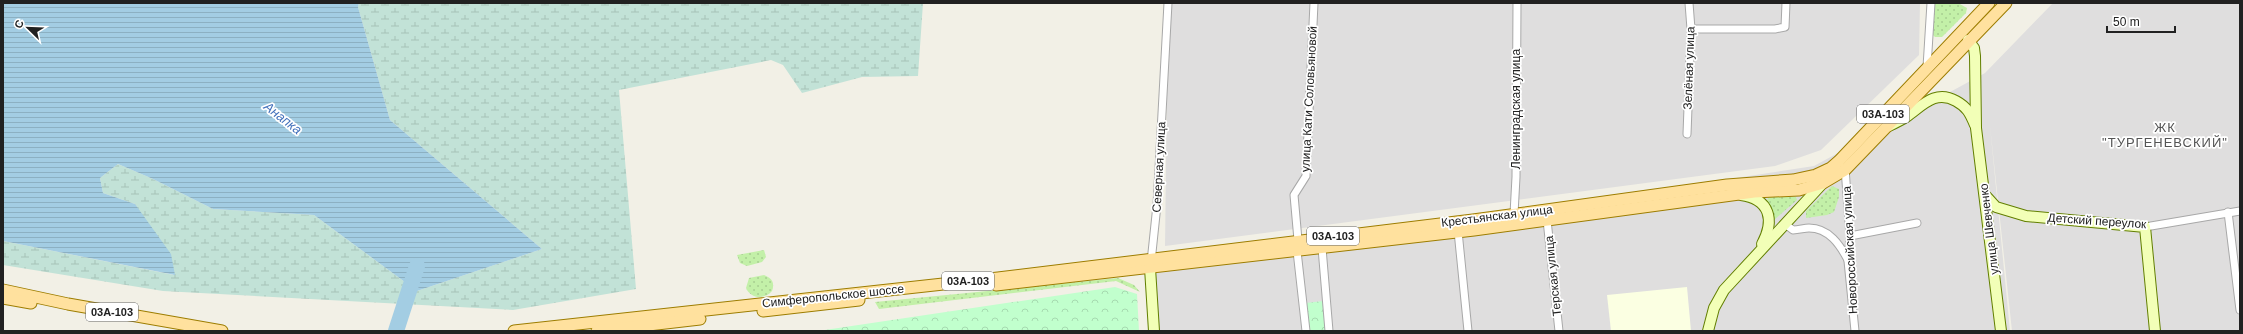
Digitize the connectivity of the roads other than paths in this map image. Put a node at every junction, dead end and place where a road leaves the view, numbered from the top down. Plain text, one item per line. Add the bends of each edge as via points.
1 (1168, 3) edge
2 (1314, 3) edge
3 (1517, 3) edge
4 (1689, 3) edge
5 (1786, 3) edge
6 (1931, 3) edge
7 (1989, 3) edge
8 (2006, 3) edge
9 (1690, 29) junction
10 (1964, 36) junction
11 (1927, 67) junction
12 (1886, 128) junction
13 (1976, 128) junction
14 (1687, 134) dead end
15 (1843, 162) junction
16 (1823, 183) junction
17 (1739, 194) junction
18 (1985, 194) junction
19 (2240, 211) edge
20 (2228, 212) junction
21 (1514, 214) junction
22 (1547, 220) junction
23 (1916, 223) dead end
24 (1785, 224) junction
25 (2145, 227) junction
26 (1458, 231) junction
27 (1850, 236) junction
28 (1297, 245) junction
29 (1322, 248) junction
30 (1759, 251) junction
31 (1848, 261) junction
32 (1151, 263) junction
33 (3, 290) edge
34 (3, 298) edge
35 (745, 310) junction
36 (2240, 310) edge
37 (185, 331) edge
38 (222, 331) edge
39 (514, 331) edge
40 (597, 331) edge
41 (1154, 331) edge
42 (1306, 331) edge
43 (1329, 331) edge
44 (1468, 331) edge
45 (1559, 331) edge
46 (1708, 331) edge
47 (1855, 331) edge
48 (2002, 331) edge
49 (2155, 331) edge

1 - 32 street, Северная улица via 1157,205
2 - 28 street, улица Кати Соловьяновой via 1306,176 1294,195
3 - 21 street, Ленинградская улица
4 - 9 street, Зелёная улица
5 - 9 street via 1785,27
6 - 11 street
7 - 10 main road, Крестьянская улица / 03А-103
8 - 10 main road, Крестьянская улица / 03А-103
9 - 14 street, Зелёная улица
10 - 11 main road, Крестьянская улица / 03А-103
10 - 12 main road, Крестьянская улица / 03А-103
10 - 13 street, улица Шевченко via 1974,48
11 - 15 main road, Крестьянская улица / 03А-103
12 - 13 street, улица Шевченко via 1906,117 1923,103 1940,97 1951,98 1965,106
12 - 15 main road, Крестьянская улица / 03А-103
13 - 18 street, улица Шевченко
15 - 16 main road, Крестьянская улица / 03А-103
15 - 21 main road, Крестьянская улица / 03А-103 via 1816,174 1793,180 1727,185
15 - 27 street, Новороссийская улица
16 - 17 main road, Крестьянская улица / 03А-103 via 1799,190
16 - 24 street
17 - 22 main road, Крестьянская улица / 03А-103
17 - 30 street via 1762,202 1769,214 1766,237
18 - 25 street, Детский переулок via 1996,207 2026,216
18 - 48 street, улица Шевченко
19 - 20 street, Детский переулок
20 - 25 street, Детский переулок
20 - 36 street
21 - 28 main road, Крестьянская улица / 03А-103
22 - 26 main road, Крестьянская улица / 03А-103
22 - 45 street, Терская улица
23 - 27 street
24 - 30 street
24 - 31 street via 1794,230 1809,228 1830,236 1841,246
25 - 49 street
26 - 29 main road, Крестьянская улица / 03А-103
26 - 44 street
27 - 31 street, Новороссийская улица
28 - 29 main road, Крестьянская улица / 03А-103
28 - 32 main road, Крестьянская улица / 03А-103
28 - 42 street, улица Кати Соловьяновой
29 - 43 street
30 - 46 street via 1718,298
31 - 47 street, Новороссийская улица
32 - 35 main road, Симферопольское шоссе / 03А-103
32 - 41 street, Северная улица
33 - 38 main road, 03А-103
34 - 37 main road, 03А-103
35 - 39 main road, Симферопольское шоссе / 03А-103
35 - 40 main road, Симферопольское шоссе / 03А-103

